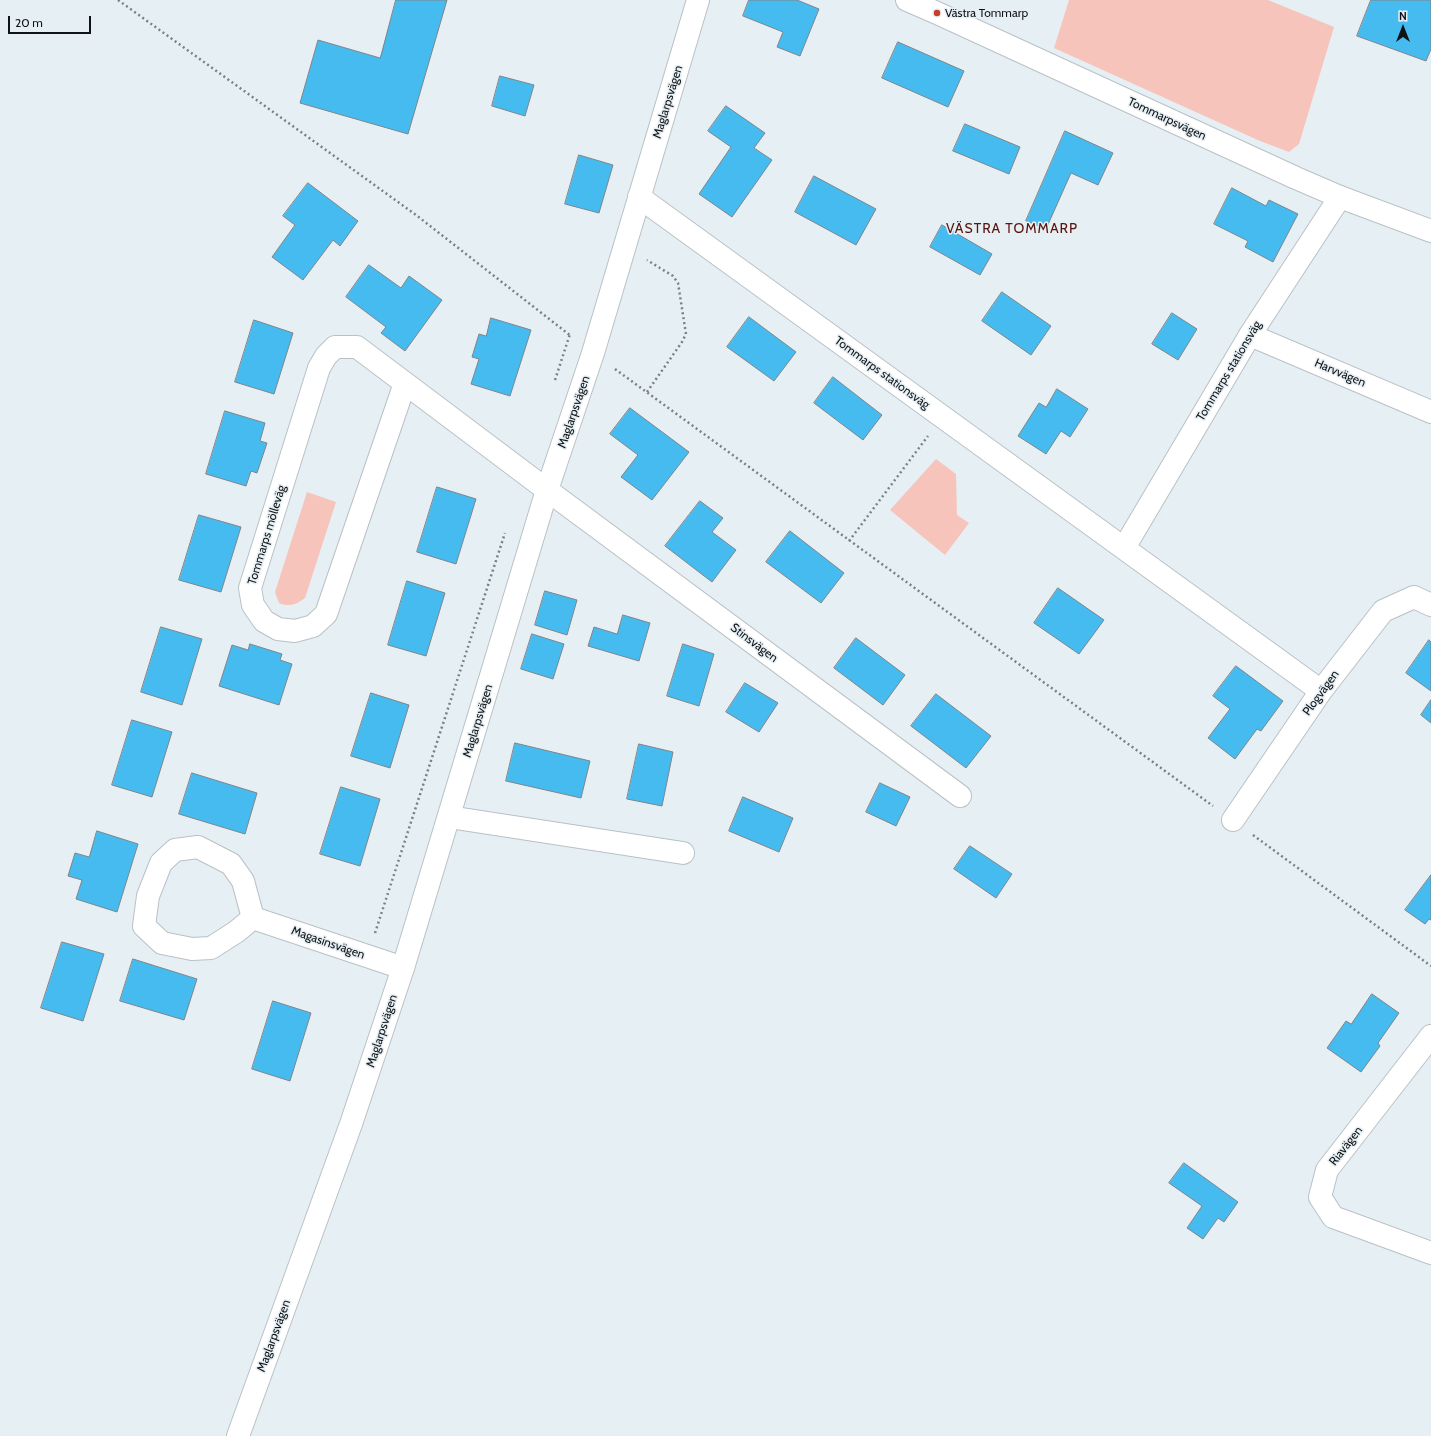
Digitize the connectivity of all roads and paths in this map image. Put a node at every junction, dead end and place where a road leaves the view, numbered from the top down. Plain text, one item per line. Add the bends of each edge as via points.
1 (118, 0) edge
2 (698, 0) edge
3 (907, 0) edge
4 (639, 197) junction
5 (1340, 197) junction
6 (1431, 231) edge
7 (625, 246) junction
8 (570, 334) junction
9 (1250, 335) junction
10 (594, 353) junction
11 (405, 383) junction
12 (553, 385) dead end
13 (647, 392) junction
14 (1431, 412) edge
15 (943, 417) junction
16 (547, 490) junction
17 (505, 533) dead end
18 (849, 541) junction
19 (1124, 548) junction
20 (1431, 604) edge
21 (1321, 690) junction
22 (960, 796) dead end
23 (449, 817) junction
24 (1233, 820) junction
25 (683, 853) dead end
26 (254, 918) junction
27 (368, 957) junction
28 (1431, 966) edge
29 (403, 968) junction
30 (1431, 1036) edge
31 (1431, 1254) edge
32 (238, 1436) edge

1 - 8 path via 416,215
2 - 4 street, Maglarpsvägen
3 - 5 street, Tommarpsvägen
4 - 7 street, Maglarpsvägen
4 - 15 street, Tommarps stationsväg
5 - 6 street, Tommarpsvägen
5 - 9 street, Tommarps stationsväg
7 - 10 street, Maglarpsvägen
7 - 13 path via 673,276 678,283 686,334
8 - 10 path
8 - 12 path
9 - 14 street, Harvvägen
9 - 19 street, Tommarps stationsväg
10 - 13 path
10 - 16 street, Maglarpsvägen
11 - 11 street, Tommarps mölleväg via 357,347 335,347 319,368 250,588 254,605 264,621 278,629 295,631 313,626 326,614
11 - 16 street, Tommarps mölleväg
13 - 18 path
15 - 18 path
15 - 19 street, Tommarps stationsväg
16 - 22 street, Stinsvägen
16 - 23 street, Maglarpsvägen
17 - 27 path
18 - 24 path
19 - 21 street, Tommarps stationsväg
20 - 21 street, Plogvägen via 1414,598 1383,611
21 - 24 street, Plogvägen
23 - 25 street
23 - 29 street, Maglarpsvägen
24 - 28 path
26 - 26 street via 243,881 231,864 198,847 175,850 161,863 148,896 144,926 162,943 192,949 211,948
26 - 27 street, Magasinsvägen
27 - 29 street, Magasinsvägen
29 - 32 street, Maglarpsvägen via 348,1131
30 - 31 street, Riavägen via 1328,1170 1320,1197 1333,1217

